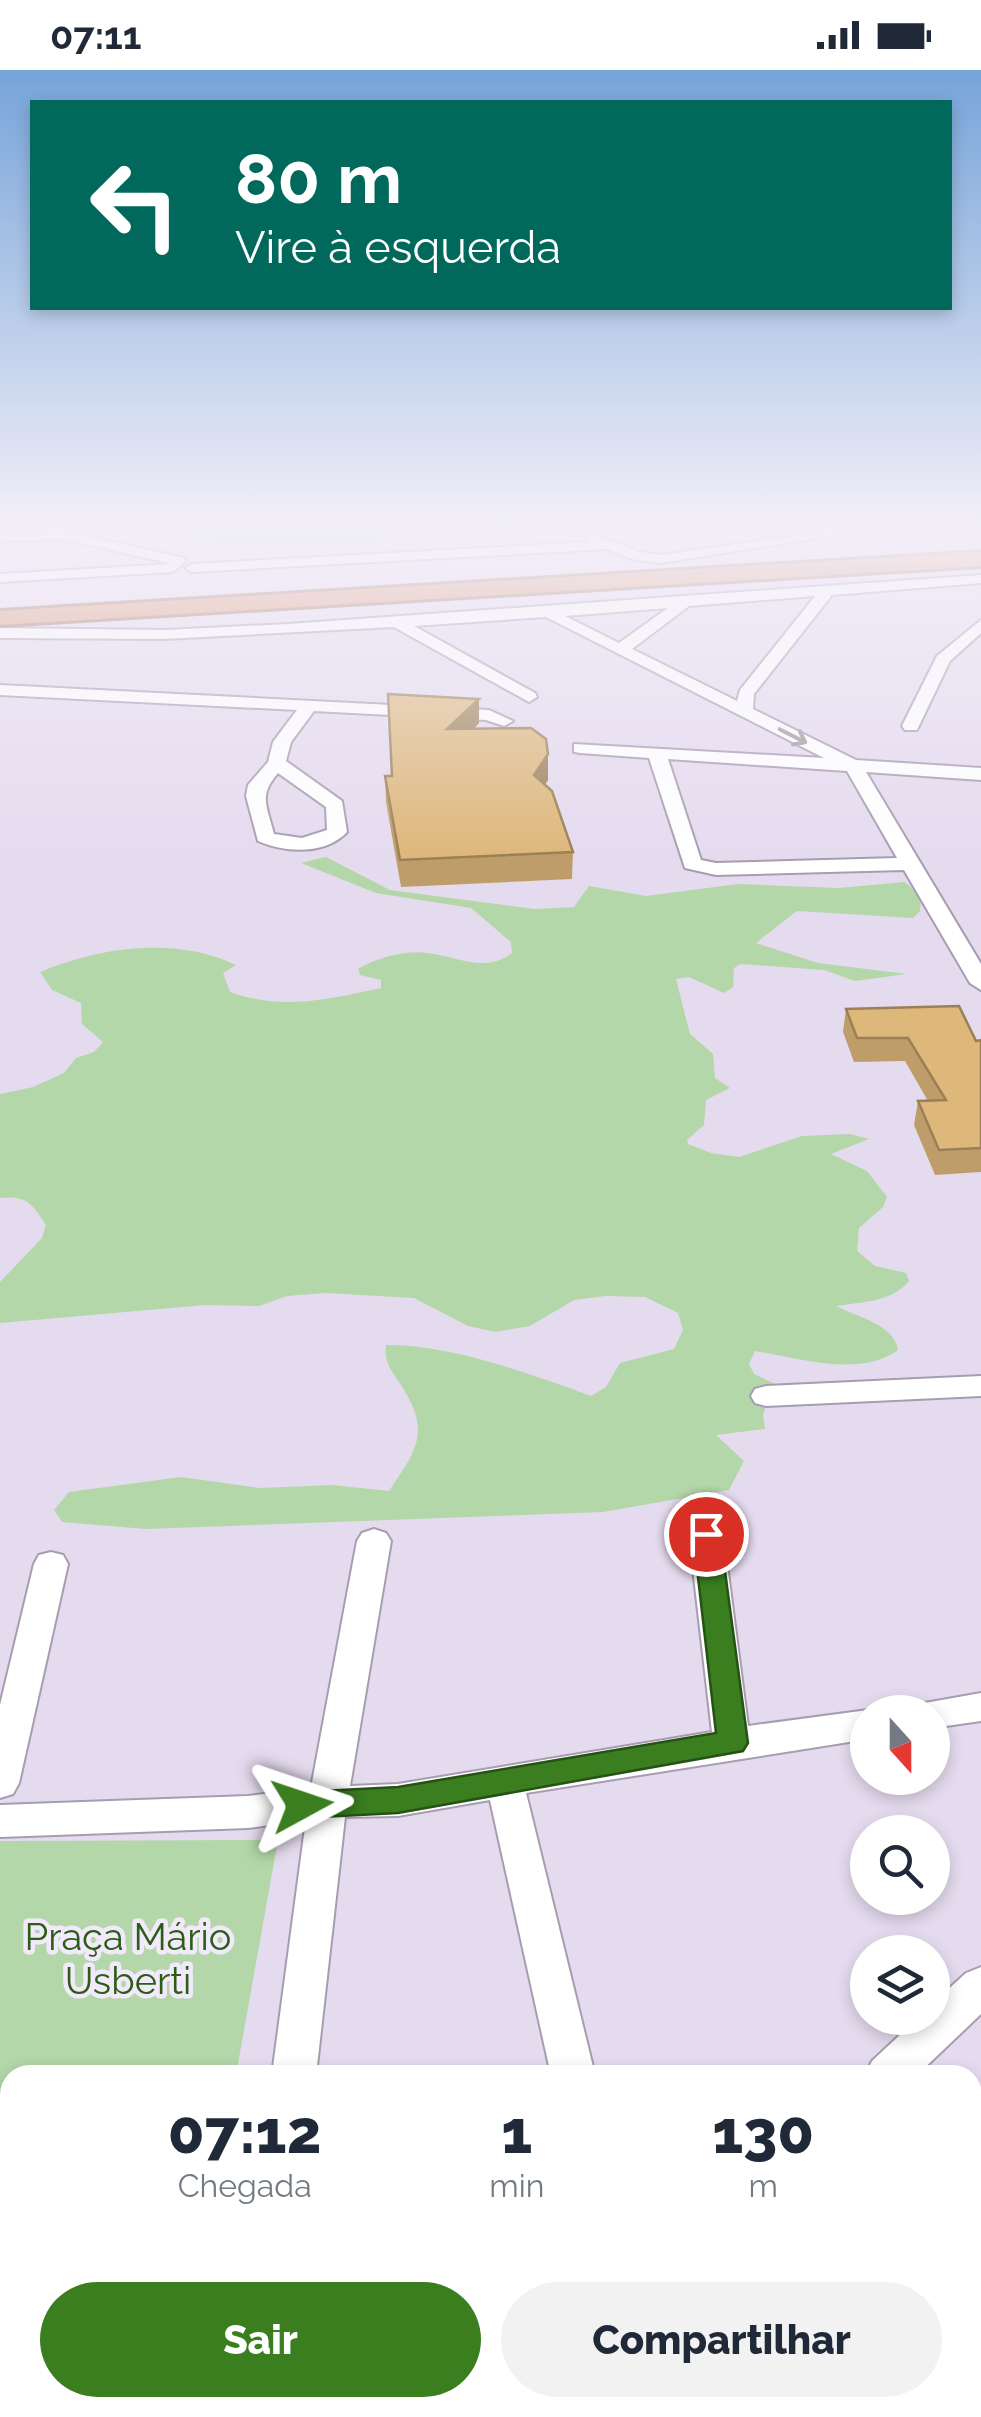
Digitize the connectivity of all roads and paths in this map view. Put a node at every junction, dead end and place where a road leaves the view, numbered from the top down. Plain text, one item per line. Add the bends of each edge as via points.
1 (424, 638) edge
2 (609, 638) edge
3 (618, 638) edge
4 (638, 638) edge
5 (793, 638) edge
6 (967, 638) edge
7 (628, 645) junction
8 (0, 690) edge
9 (530, 697) dead end
10 (745, 703) junction
11 (312, 704) junction
12 (504, 721) dead end
13 (911, 726) dead end
14 (580, 748) dead end
15 (656, 753) junction
16 (277, 763) junction
17 (853, 766) junction
18 (895, 769) junction
19 (981, 774) edge
20 (911, 864) junction
21 (981, 982) edge
22 (981, 1386) edge
23 (766, 1396) dead end
24 (706, 1534) dead end
25 (374, 1541) dead end
26 (51, 1564) dead end
27 (981, 1707) edge
28 (950, 1711) edge
29 (850, 1727) edge
30 (732, 1743) junction
31 (0, 1783) edge
32 (505, 1784) junction
33 (328, 1802) junction
34 (0, 1820) edge
35 (981, 1986) edge
36 (295, 2065) edge
37 (571, 2065) edge
38 (897, 2065) edge

1 - 9 street
2 - 7 street
3 - 7 street
4 - 7 street
5 - 10 street
6 - 13 street via 944,659
7 - 10 street
8 - 11 street
10 -> 17 street
10 - 18 street
11 - 12 street
11 - 16 street via 282,742
14 - 15 street
15 - 17 street
15 - 20 street via 692,864
16 - 16 street via 255,796 265,837 297,844 329,839 336,832 334,805
17 - 18 street
17 - 20 street
18 - 19 street
20 - 21 street
22 - 23 street
24 - 30 street
25 - 33 street
26 - 31 street
27 - 28 street
29 - 30 street
30 - 32 street
32 - 33 street via 398,1800
32 - 37 street
33 - 34 street via 248,1812
33 - 36 street
35 - 38 street

